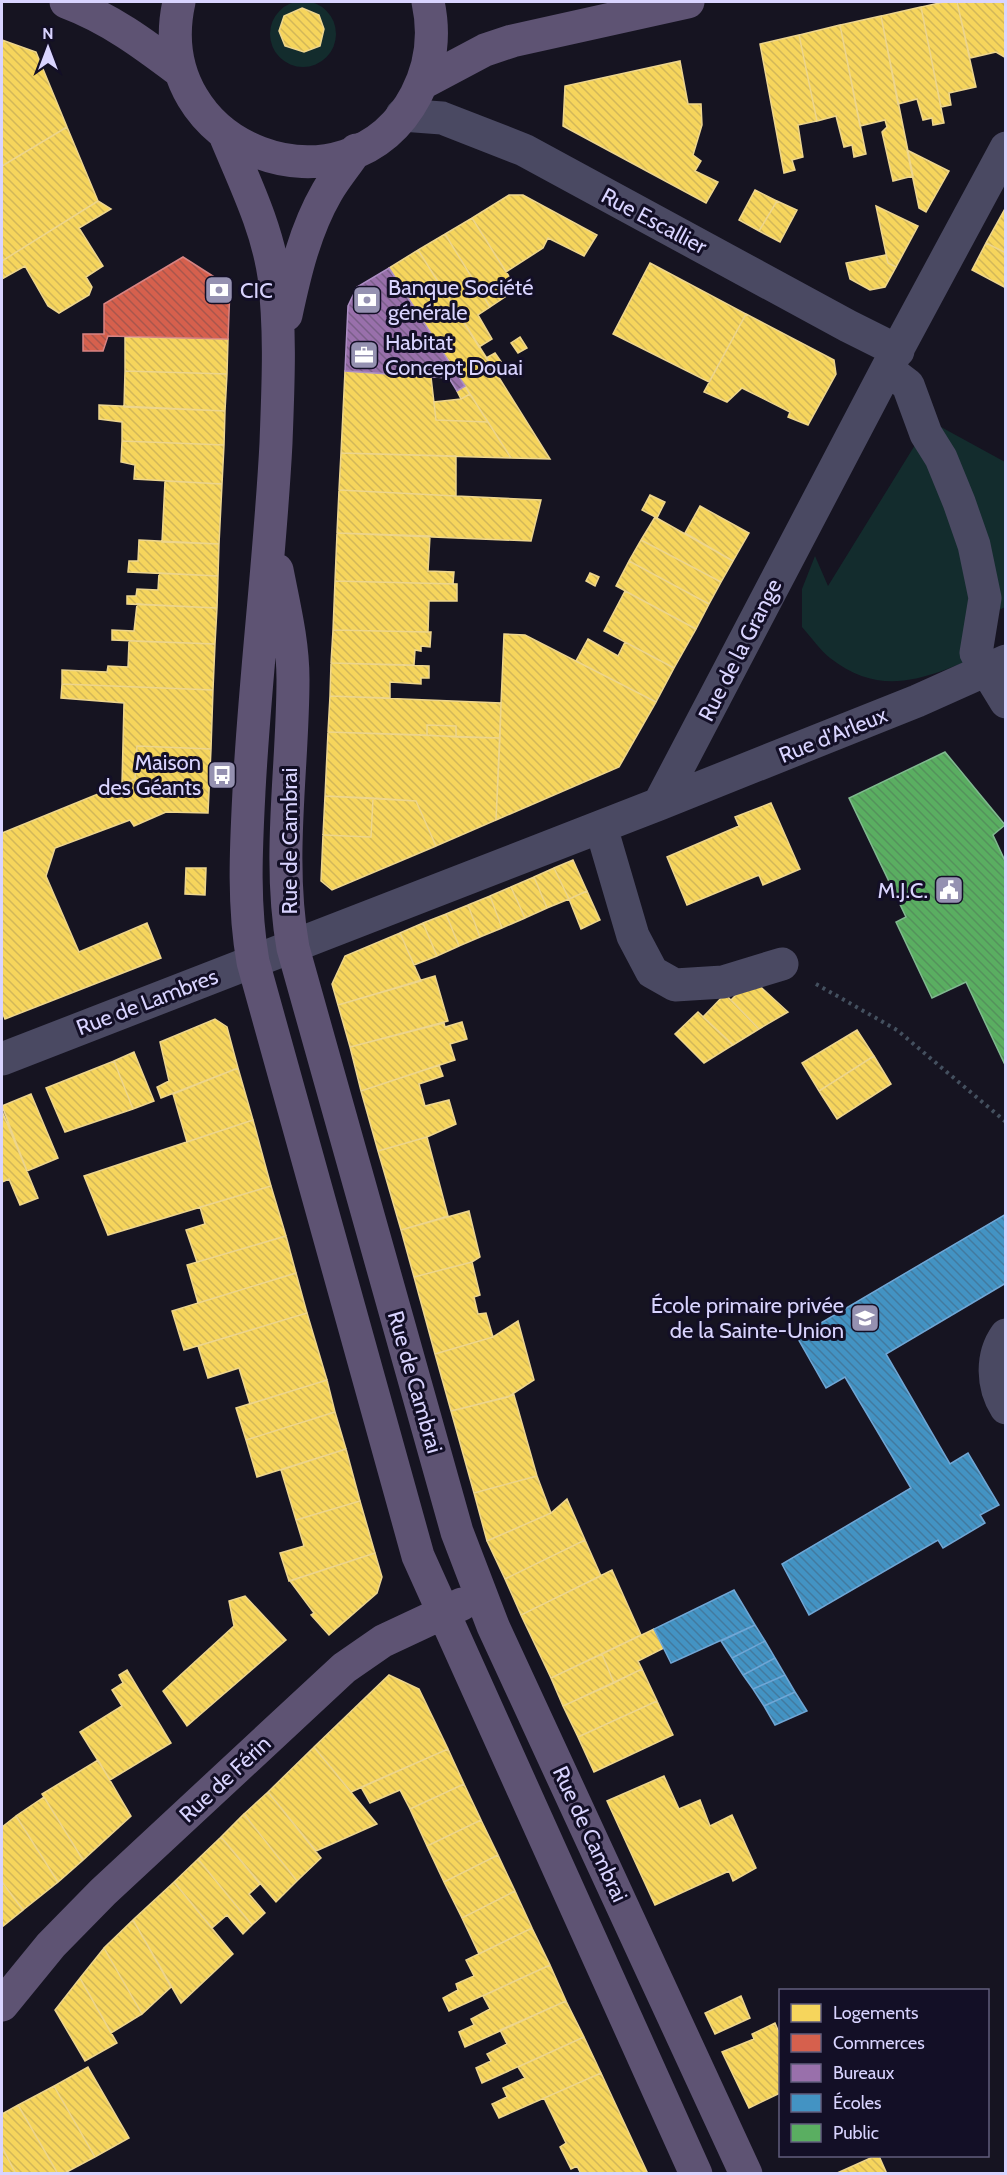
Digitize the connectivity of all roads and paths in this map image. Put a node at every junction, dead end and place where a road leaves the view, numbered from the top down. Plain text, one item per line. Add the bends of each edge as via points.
1 (66, 2) edge
2 (179, 2) edge
3 (428, 2) edge
4 (688, 2) edge
5 (181, 72) junction
6 (421, 84) junction
7 (402, 116) junction
8 (225, 135) junction
9 (1005, 148) edge
10 (356, 150) junction
11 (280, 340) junction
12 (892, 360) junction
13 (271, 542) junction
14 (996, 665) edge
15 (1005, 702) edge
16 (659, 804) junction
17 (601, 827) junction
18 (293, 948) junction
19 (253, 962) junction
20 (782, 964) joint
21 (2, 1059) edge
22 (1005, 1122) edge
23 (1005, 1335) edge
24 (1005, 1408) edge
25 (481, 1596) junction
26 (441, 1612) junction
27 (2, 2005) edge
28 (696, 2174) edge
29 (746, 2174) edge

1 - 5 main road via 130,34
2 - 5 main road via 175,34
3 - 6 main road via 431,36
4 - 6 main road via 512,41 485,50
5 - 8 main road via 198,107
6 - 7 main road
7 - 10 main road
7 - 12 street, Rue Escallier via 442,118 524,150
8 - 10 main road via 260,154 298,161 318,161
8 - 11 main road, Rue de Cambrai via 268,249
9 - 12 street, Rue de la Grange
10 - 11 main road, Rue de Cambrai via 316,215 295,276
11 - 13 main road, Rue de Cambrai
12 - 14 street, Rue Escallier via 941,458 974,545 985,598 976,653
12 - 16 street, Rue de la Grange
13 - 18 main road, Rue de Cambrai via 293,678 285,863
13 - 19 main road, Rue de Cambrai via 254,710 246,849 246,906
14 - 15 street, Rue Escallier
14 - 16 street, Rue d'Arleux via 917,701
16 - 17 street
17 - 18 street
17 - 20 street via 633,936 652,972 675,985 723,982
18 - 19 street, Rue de Lambres
18 - 25 main road, Rue de Cambrai via 457,1532
19 - 21 street, Rue de Lambres
19 - 26 main road, Rue de Cambrai via 407,1522
20 - 22 path via 897,1030
23 - 24 street via 997,1348 995,1371 998,1396
25 - 26 main road, Rue de Férin
25 - 29 main road, Rue de Cambrai
26 - 27 main road, Rue de Férin via 383,1641 344,1668 103,1892 51,1945
26 - 28 main road, Rue de Cambrai

